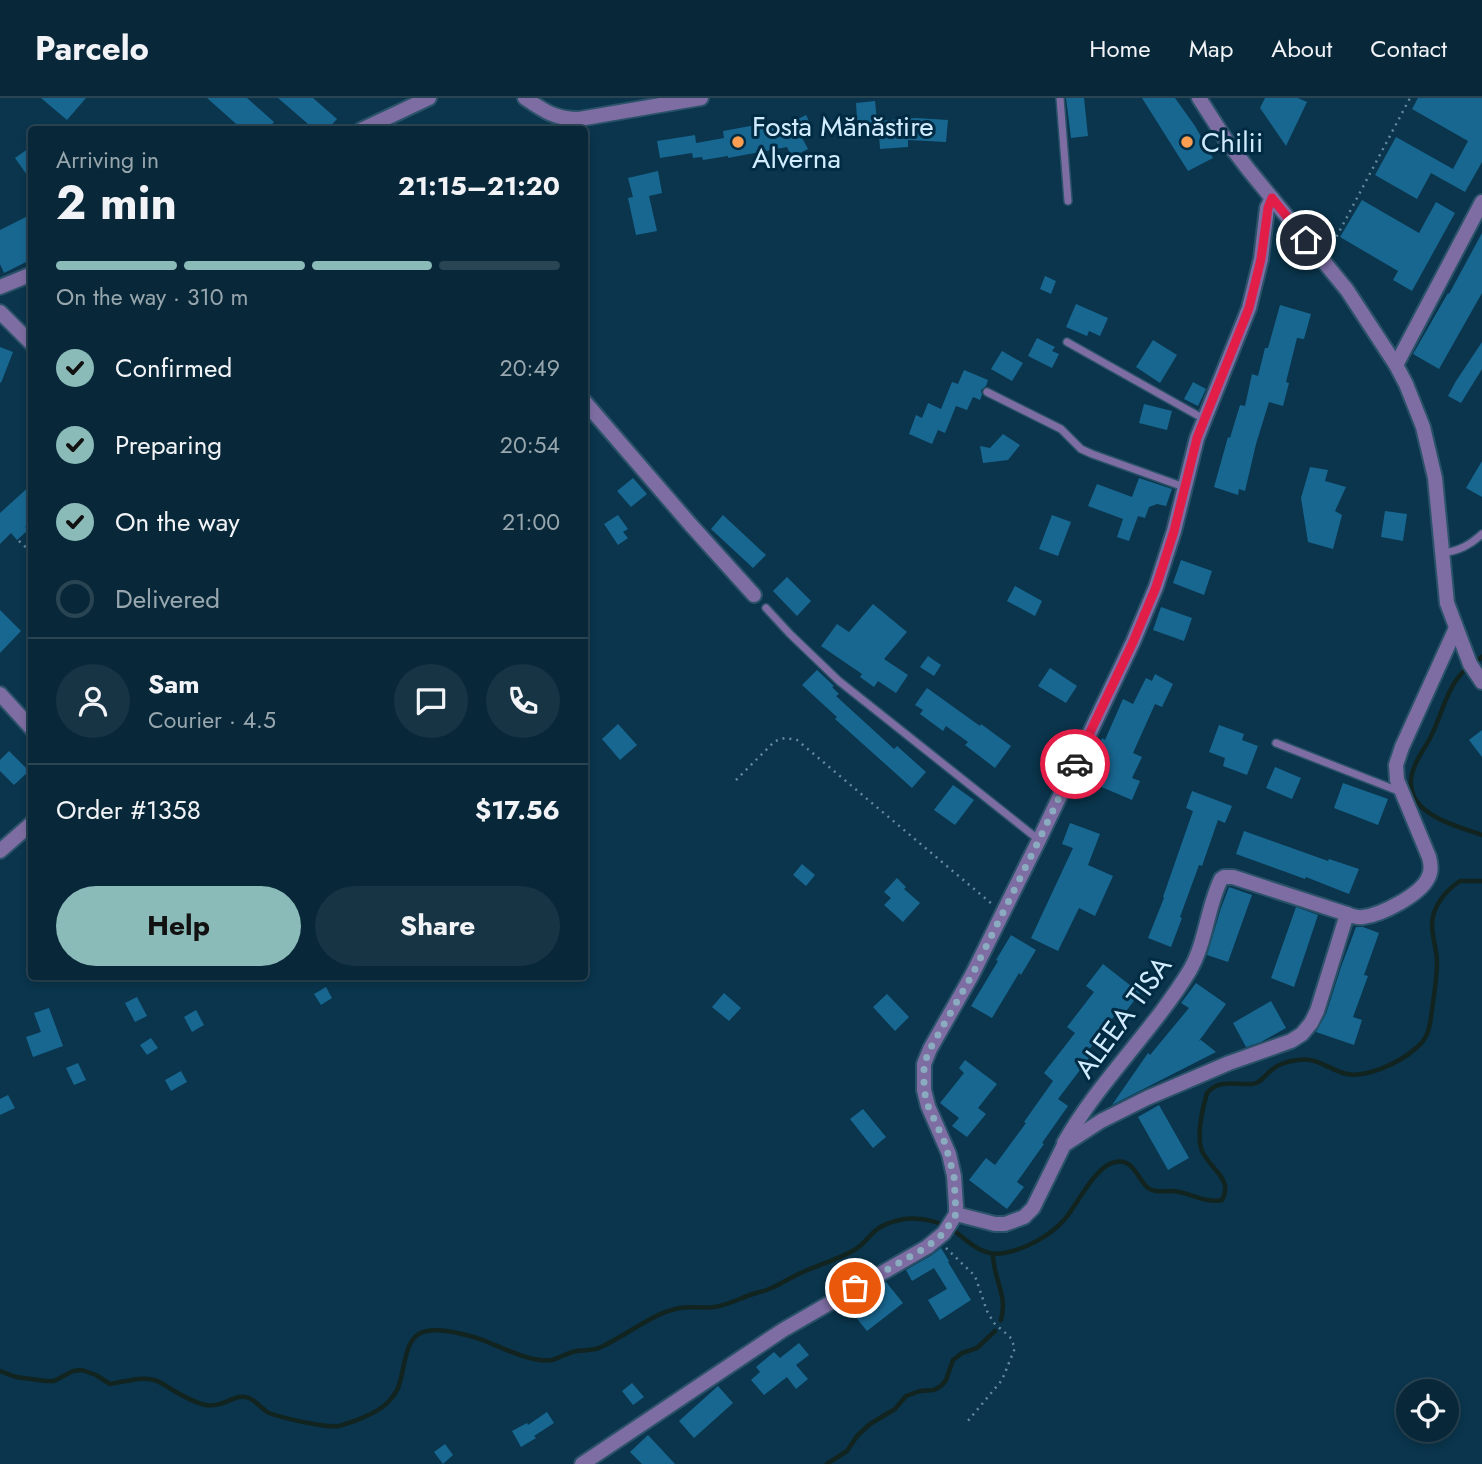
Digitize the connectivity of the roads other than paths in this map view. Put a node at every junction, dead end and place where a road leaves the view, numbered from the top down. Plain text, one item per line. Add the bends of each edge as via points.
1 (429, 98) edge
2 (525, 98) edge
3 (701, 98) edge
4 (1060, 98) edge
5 (1199, 98) edge
6 (370, 126) edge
7 (1272, 198) junction
8 (1068, 201) dead end
9 (1482, 202) edge
10 (28, 276) edge
11 (0, 287) edge
12 (0, 312) edge
13 (28, 340) edge
14 (1067, 342) dead end
15 (1396, 365) junction
16 (987, 392) dead end
17 (588, 406) edge
18 (1204, 418) junction
19 (1184, 487) junction
20 (1482, 534) edge
21 (1442, 553) junction
22 (754, 595) dead end
23 (766, 608) dead end
24 (1456, 628) junction
25 (1480, 679) edge
26 (0, 694) edge
27 (28, 725) edge
28 (1276, 743) dead end
29 (1401, 792) junction
30 (28, 827) edge
31 (1039, 840) junction
32 (0, 852) edge
33 (1347, 914) junction
34 (1064, 1145) junction
35 (947, 1226) junction
36 (582, 1464) edge

1 - 6 street
2 - 3 street via 564,119
4 - 8 lane
5 - 7 street
7 - 15 street via 1347,290
7 - 18 street via 1249,308
9 - 15 street
10 - 11 street
12 - 13 street
14 - 18 lane
15 - 21 street via 1430,453
16 - 19 lane via 1060,429 1092,454
17 - 22 street
18 - 19 street
19 - 31 street via 1156,587
20 - 21 lane via 1457,551
21 - 24 street via 1447,603
23 - 31 lane via 839,681
24 - 25 street
24 - 29 street via 1397,760 1395,776
26 - 27 street
28 - 29 lane
29 - 33 street via 1429,857 1430,875 1394,906 1364,917
30 - 32 street
31 - 35 street via 924,1064 928,1106 954,1176
33 - 34 street via 1317,1011 1301,1034 1135,1103
33 - 34 street, ALEEA TISA via 1233,877 1221,879 1186,975
34 - 35 street via 1024,1217 1005,1224
35 - 36 street via 927,1247 783,1330

